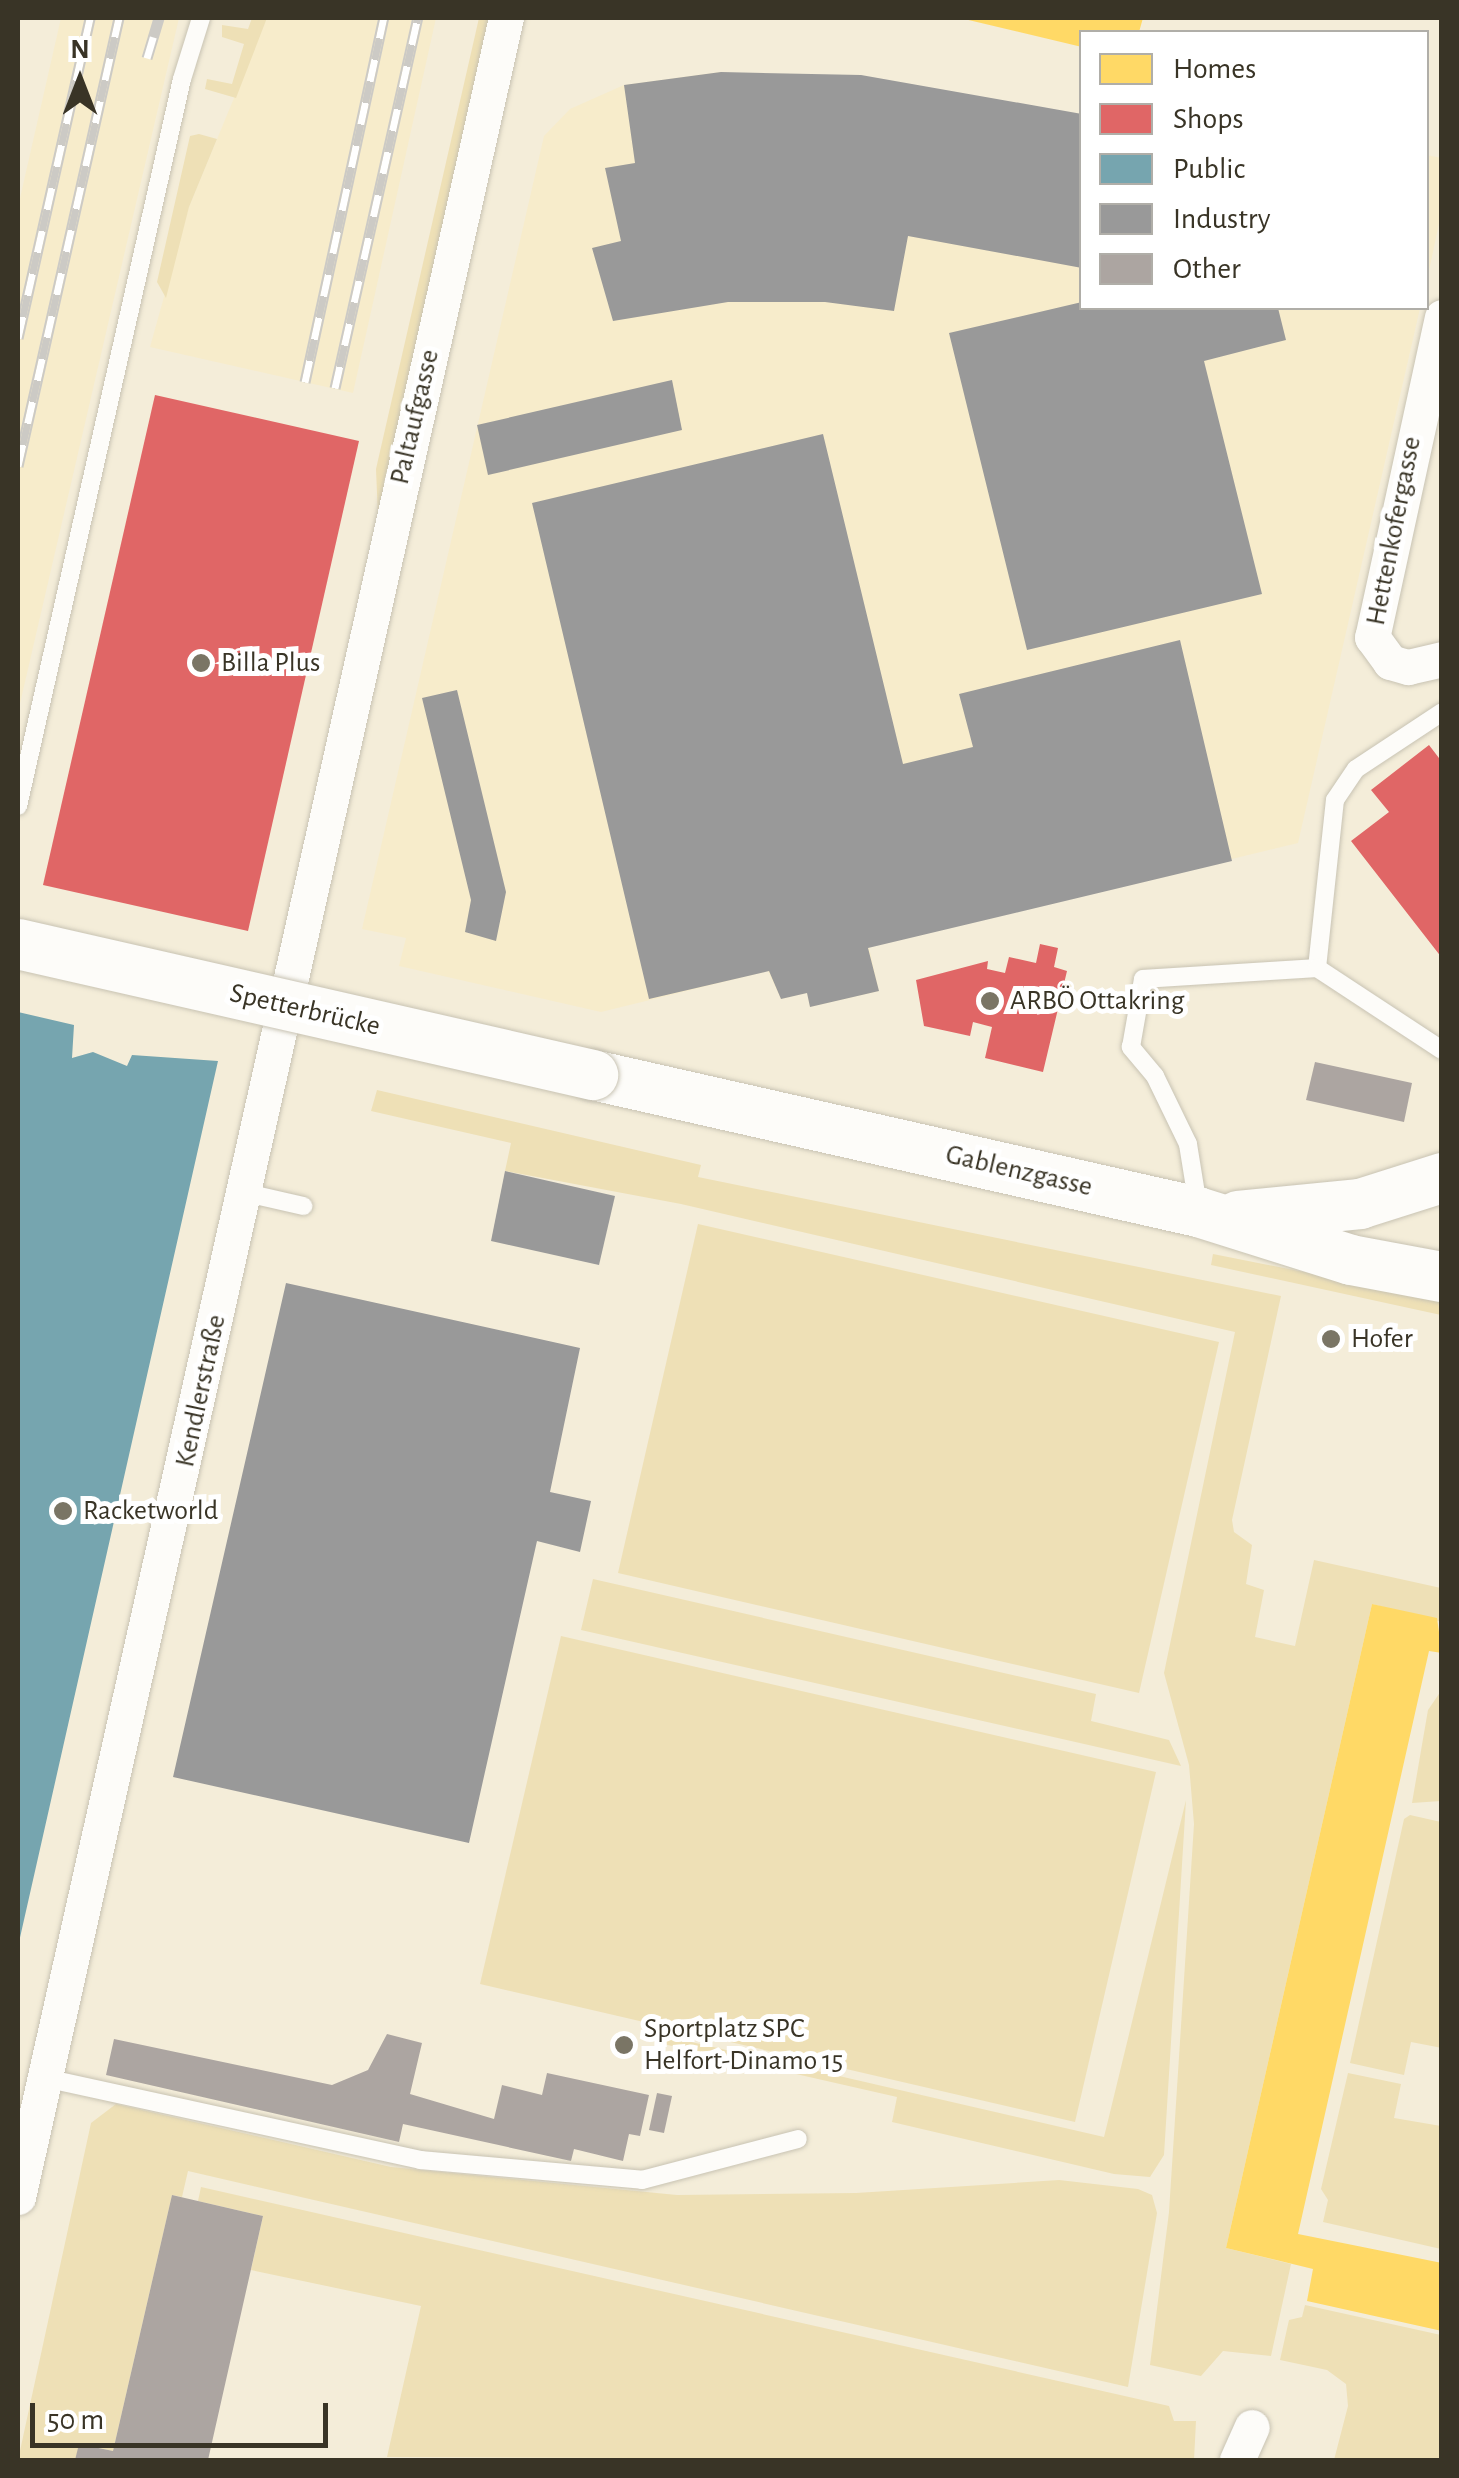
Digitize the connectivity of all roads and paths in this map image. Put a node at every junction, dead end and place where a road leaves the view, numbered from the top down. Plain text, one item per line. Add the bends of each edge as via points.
1 (202, 18) edge
2 (506, 18) edge
3 (1442, 318) edge
4 (1424, 663) edge
5 (1442, 712) edge
6 (18, 806) edge
7 (324, 817) joint
8 (18, 944) edge
9 (1317, 968) junction
10 (1442, 1050) edge
11 (593, 1075) joint
12 (1442, 1178) edge
13 (242, 1192) junction
14 (303, 1206) dead end
15 (1211, 1214) junction
16 (1442, 1278) edge
17 (45, 2078) junction
18 (798, 2139) dead end
19 (18, 2197) edge
20 (1252, 2428) dead end
21 (1237, 2460) edge

1 - 6 lane via 177,98
2 - 7 street, Paltaufgasse
3 - 4 street, Hettenkofergasse via 1372,637 1390,662
5 - 9 lane via 1356,768 1335,800
7 - 13 street, Kendlerstraße
8 - 11 main road, Spetterbrücke, bridge
9 - 10 lane
9 - 15 lane via 1143,979 1131,1047 1155,1076 1188,1144
11 - 15 main road, Gablenzgasse
12 - 15 main road via 1360,1204
13 - 14 lane
13 - 17 street, Kendlerstraße
15 - 16 main road, Gablenzgasse via 1351,1260
17 - 18 lane via 420,2160 642,2180
17 - 19 street, Kendlerstraße
20 - 21 street

